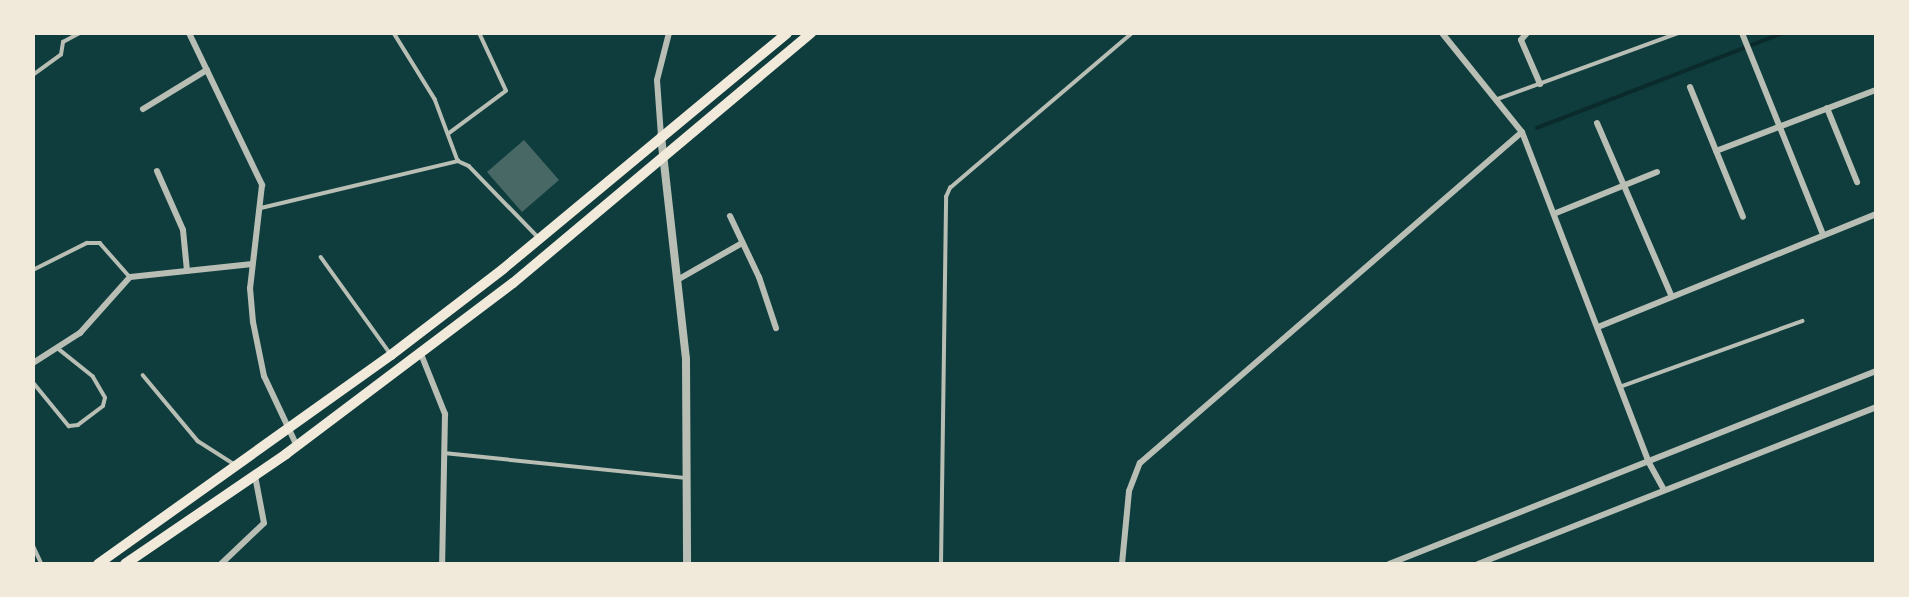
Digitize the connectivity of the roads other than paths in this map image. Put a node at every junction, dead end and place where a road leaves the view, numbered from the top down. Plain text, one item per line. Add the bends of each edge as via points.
1 (80, 33) edge
2 (189, 33) edge
3 (394, 33) edge
4 (478, 33) edge
5 (669, 33) edge
6 (787, 33) edge
7 (811, 33) edge
8 (1132, 33) edge
9 (1442, 33) edge
10 (1527, 33) edge
11 (1678, 33) edge
12 (1742, 33) edge
13 (207, 70) junction
14 (33, 75) edge
15 (1540, 84) junction
16 (1690, 87) dead end
17 (1876, 90) edge
18 (1498, 99) junction
19 (143, 108) dead end
20 (1828, 108) junction
21 (1597, 123) dead end
22 (1781, 126) junction
23 (1522, 132) junction
24 (447, 134) junction
25 (661, 136) junction
26 (1716, 150) junction
27 (665, 156) junction
28 (458, 161) junction
29 (158, 171) dead end
30 (1657, 172) dead end
31 (1857, 182) dead end
32 (1626, 184) junction
33 (260, 209) junction
34 (1556, 213) junction
35 (1876, 214) edge
36 (730, 216) dead end
37 (1743, 218) dead end
38 (1823, 234) junction
39 (539, 239) junction
40 (742, 243) junction
41 (321, 257) dead end
42 (252, 264) junction
43 (33, 270) edge
44 (187, 271) junction
45 (130, 277) junction
46 (678, 279) junction
47 (1672, 298) junction
48 (1802, 321) dead end
49 (1598, 327) junction
50 (776, 328) dead end
51 (56, 348) junction
52 (421, 354) junction
53 (391, 355) junction
54 (33, 363) edge
55 (1876, 371) edge
56 (144, 375) dead end
57 (33, 382) edge
58 (1620, 387) junction
59 (1876, 407) edge
60 (289, 432) junction
61 (297, 446) junction
62 (444, 453) junction
63 (1648, 461) junction
64 (238, 468) junction
65 (256, 475) junction
66 (689, 478) junction
67 (1664, 490) junction
68 (33, 545) edge
69 (42, 564) edge
70 (98, 564) edge
71 (124, 564) edge
72 (221, 564) edge
73 (442, 564) edge
74 (687, 564) edge
75 (941, 564) edge
76 (1122, 564) edge
77 (1389, 564) edge
78 (1478, 564) edge

1 - 14 lane via 63,42 61,55
2 - 13 street
3 - 24 lane via 435,99
4 - 24 lane via 506,91
5 - 25 street via 656,91
6 - 25 main road
7 - 27 main road
8 - 75 lane via 950,188 946,197
9 - 18 street
10 - 15 street via 1521,40
11 - 15 lane
12 - 22 street
13 - 19 street
13 - 33 street via 262,185
15 - 18 lane
16 - 26 street
17 - 20 street
18 - 23 street
20 - 22 street
20 - 31 street
21 - 32 street
22 - 26 street
22 - 38 street
23 - 34 street
23 - 76 street via 1140,463 1129,491
24 - 28 lane
25 - 27 street
25 - 39 main road
26 - 37 street
27 - 46 street
27 - 52 main road
28 - 33 lane
28 - 39 lane via 469,166
29 - 44 street via 184,230
30 - 32 street
32 - 34 street
32 - 47 street
33 - 42 street
34 - 49 street
35 - 38 street
36 - 40 street
38 - 47 street
39 - 53 main road
40 - 46 street
40 - 50 street
41 - 53 lane
42 - 44 street
42 - 60 street via 250,288 264,376
43 - 45 lane via 87,243 100,243
44 - 45 street
45 - 51 street via 80,333
46 - 66 street
47 - 49 street
48 - 58 lane
49 - 58 street
51 - 54 street
51 - 57 lane via 93,377 105,398 103,406 73,427
52 - 61 main road
52 - 62 street via 445,414
53 - 60 main road
55 - 63 street
56 - 64 lane via 198,441
58 - 63 street
59 - 67 street
60 - 61 street
60 - 64 main road
61 - 65 main road
62 - 66 lane
62 - 73 street
63 - 67 street
63 - 77 street
64 - 70 main road
65 - 71 main road
65 - 72 street via 264,523
66 - 74 street
67 - 78 street
68 - 69 lane

